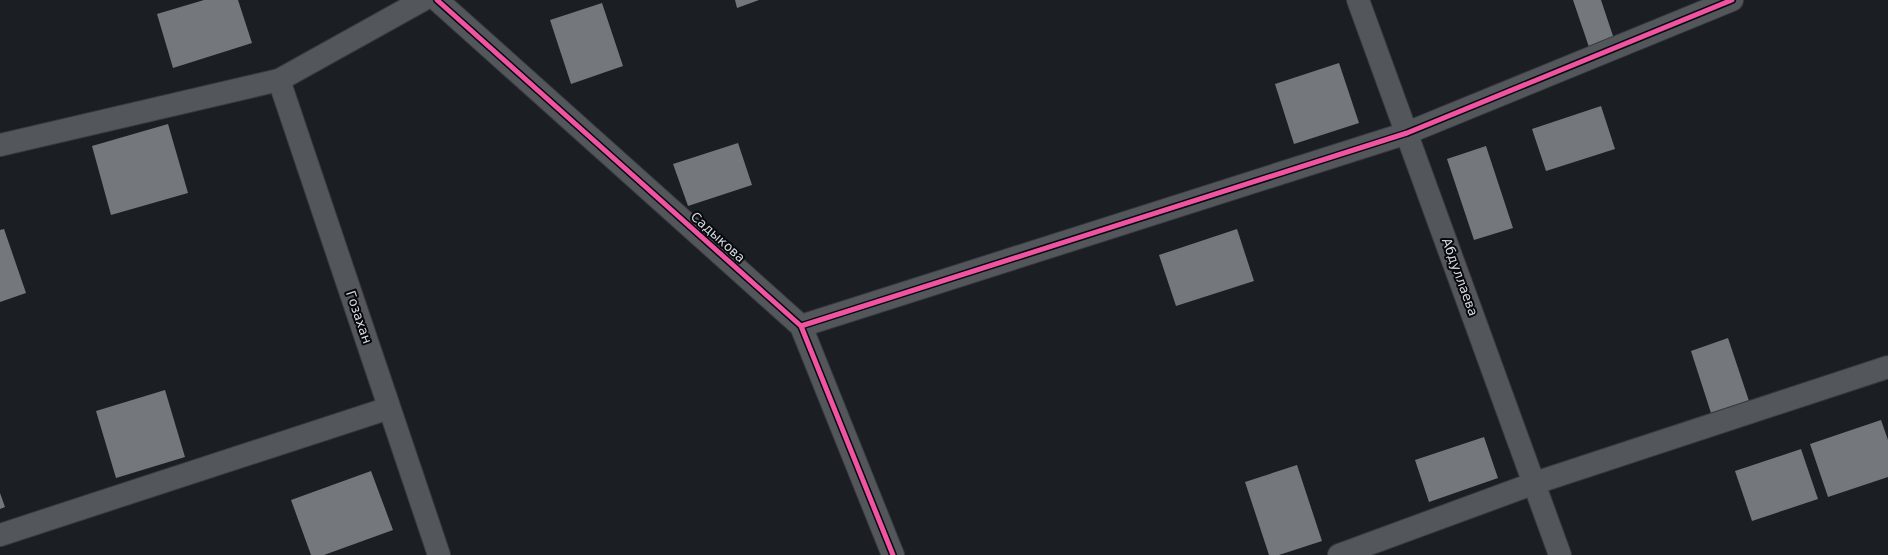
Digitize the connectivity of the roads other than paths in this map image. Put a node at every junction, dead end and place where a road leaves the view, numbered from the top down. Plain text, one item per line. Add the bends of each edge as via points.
1 (423, 0) edge
2 (437, 0) edge
3 (1358, 0) edge
4 (1732, 0) edge
5 (279, 80) junction
6 (1407, 133) junction
7 (0, 146) edge
8 (801, 326) junction
9 (1888, 367) edge
10 (389, 408) junction
11 (1535, 483) junction
12 (0, 535) edge
13 (439, 555) edge
14 (893, 555) edge
15 (1338, 555) edge
16 (1560, 555) edge

1 - 5 street
2 - 8 street, Садыкова
3 - 6 street, Абдуллаева
4 - 6 street
5 - 7 street
5 - 10 street, Гозахан
6 - 8 street
6 - 11 street, Абдуллаева
8 - 14 street, Садыкова
9 - 11 street
10 - 12 street
10 - 13 street, Гозахан
11 - 15 street
11 - 16 street, Абдуллаева

